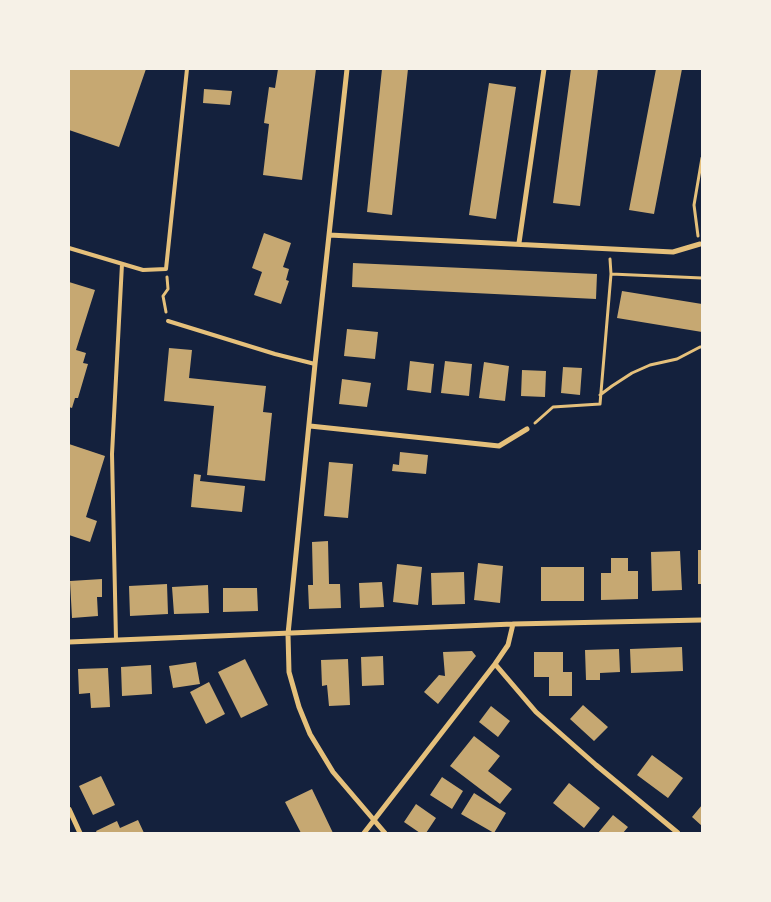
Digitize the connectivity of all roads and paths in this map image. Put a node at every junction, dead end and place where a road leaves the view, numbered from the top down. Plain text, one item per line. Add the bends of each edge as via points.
1 (187, 69) edge
2 (347, 69) edge
3 (544, 69) edge
4 (702, 158) edge
5 (329, 235) junction
6 (519, 244) junction
7 (700, 244) joint
8 (69, 248) edge
9 (609, 248) junction
10 (122, 264) junction
11 (166, 269) junction
12 (611, 274) junction
13 (702, 278) edge
14 (168, 321) joint
15 (702, 348) edge
16 (315, 364) junction
17 (600, 395) junction
18 (310, 426) junction
19 (527, 429) joint
20 (702, 620) edge
21 (512, 624) junction
22 (288, 634) junction
23 (116, 640) junction
24 (69, 642) edge
25 (495, 664) junction
26 (69, 809) edge
27 (374, 820) junction
28 (80, 833) edge
29 (364, 833) edge
30 (385, 833) edge
31 (678, 833) edge

1 - 11 lane
2 - 5 street
3 - 6 street
4 - 7 path via 694,205
5 - 6 street
5 - 16 street
6 - 9 street
7 - 9 street via 673,252
8 - 10 lane
9 - 12 path
10 - 11 lane via 143,270
10 - 23 lane via 112,454
11 - 14 path via 168,289 163,296
12 - 13 path
12 - 17 path
14 - 16 lane
15 - 17 path via 632,373
16 - 18 street
17 - 19 path via 600,404 553,408
18 - 19 street via 499,446
18 - 22 street
20 - 21 street
21 - 22 street
21 - 25 street via 508,645
22 - 23 street
22 - 27 street via 289,672 310,734 333,772
23 - 24 street
25 - 27 street
25 - 31 street via 536,712
26 - 28 street
27 - 29 street
27 - 30 street

